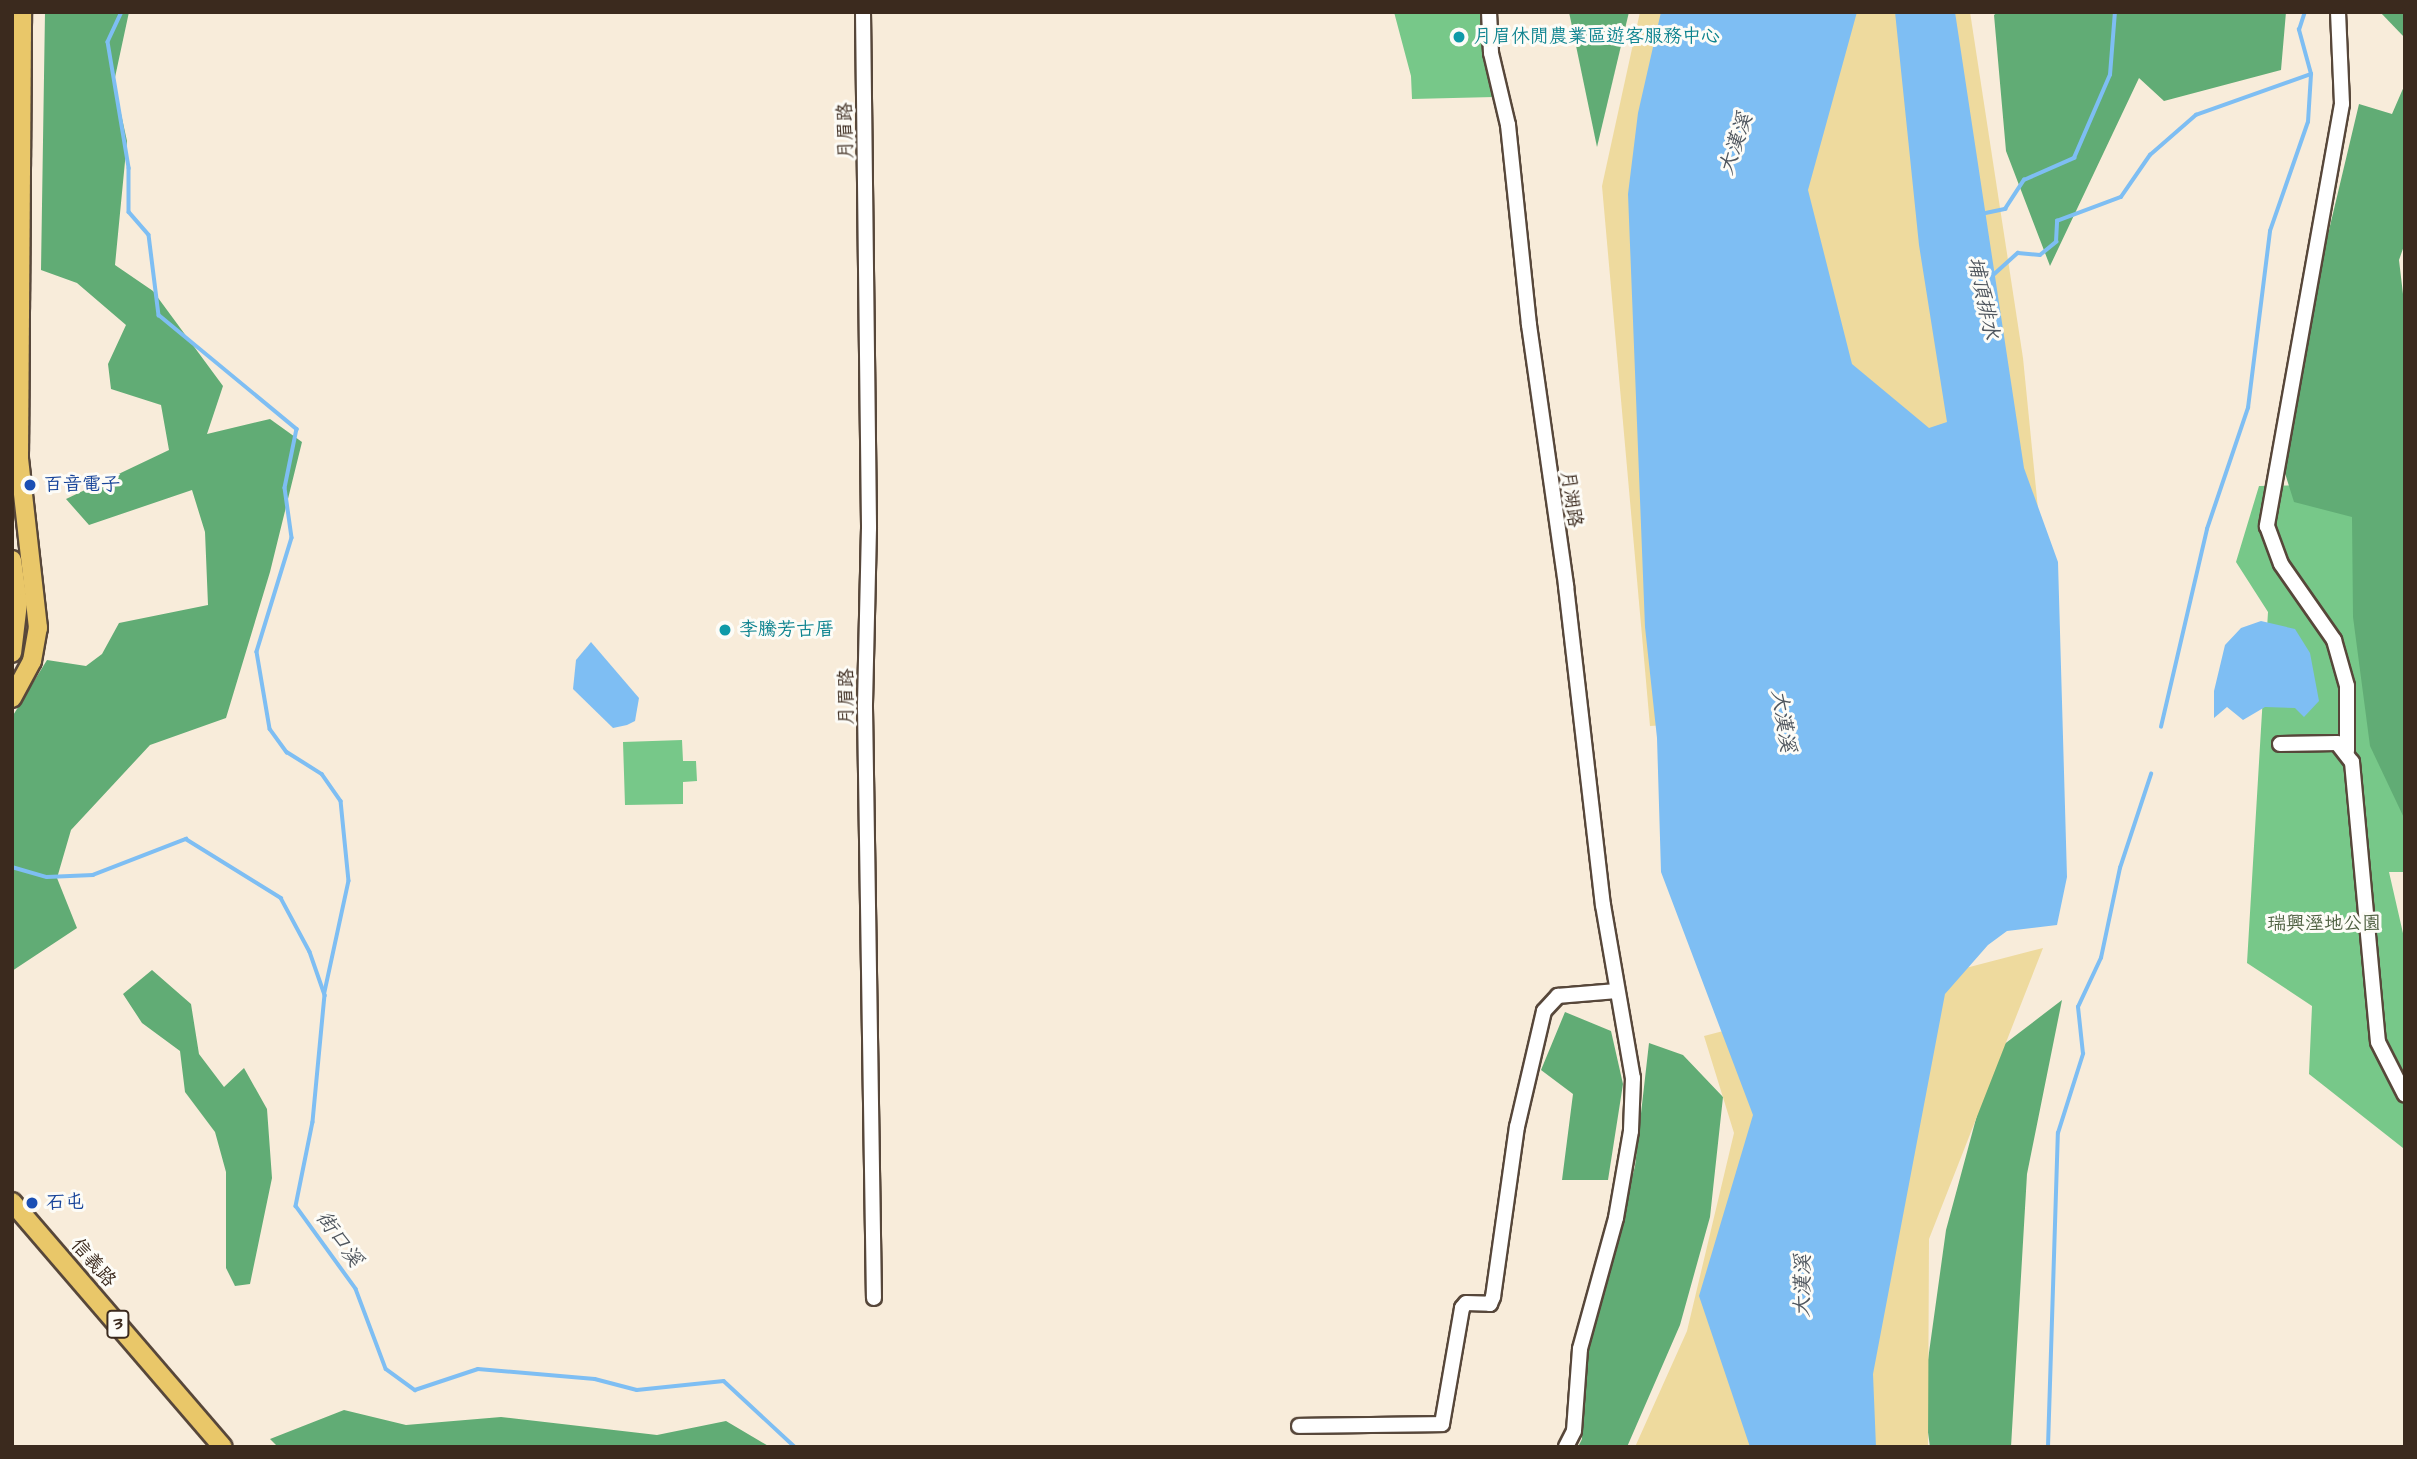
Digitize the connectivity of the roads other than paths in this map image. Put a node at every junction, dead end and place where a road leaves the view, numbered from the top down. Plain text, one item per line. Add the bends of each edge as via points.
1 (863, 12) edge
2 (1489, 12) edge
3 (2338, 12) edge
4 (18, 17) edge
5 (17, 480) edge
6 (12, 560) edge
7 (12, 653) edge
8 (12, 698) edge
9 (2280, 744) dead end
10 (2347, 751) junction
11 (1616, 991) junction
12 (2405, 1095) edge
13 (12, 1202) edge
14 (12, 1219) edge
15 (874, 1298) dead end
16 (1299, 1426) dead end
17 (208, 1447) edge
18 (223, 1447) edge
19 (1566, 1447) edge

1 - 15 street, 月眉路
2 - 11 street, 月湖路 via 1491,53 1508,125 1532,352
3 - 10 street via 2342,104 2267,526 2281,564 2334,640 2347,686
4 - 5 main road
5 - 8 main road via 38,628 32,660
6 - 7 main road via 18,603
9 - 10 street via 2325,742
10 - 12 street via 2354,775 2378,1042
11 - 16 street via 1558,996 1544,1011 1517,1127 1493,1297 1490,1304 1466,1303 1462,1308 1443,1424
11 - 19 street, 月湖路 via 1633,1078 1631,1131 1616,1219 1580,1349 1574,1431
13 - 18 main road, 信義路 / 3
14 - 17 main road, 信義路 / 3

